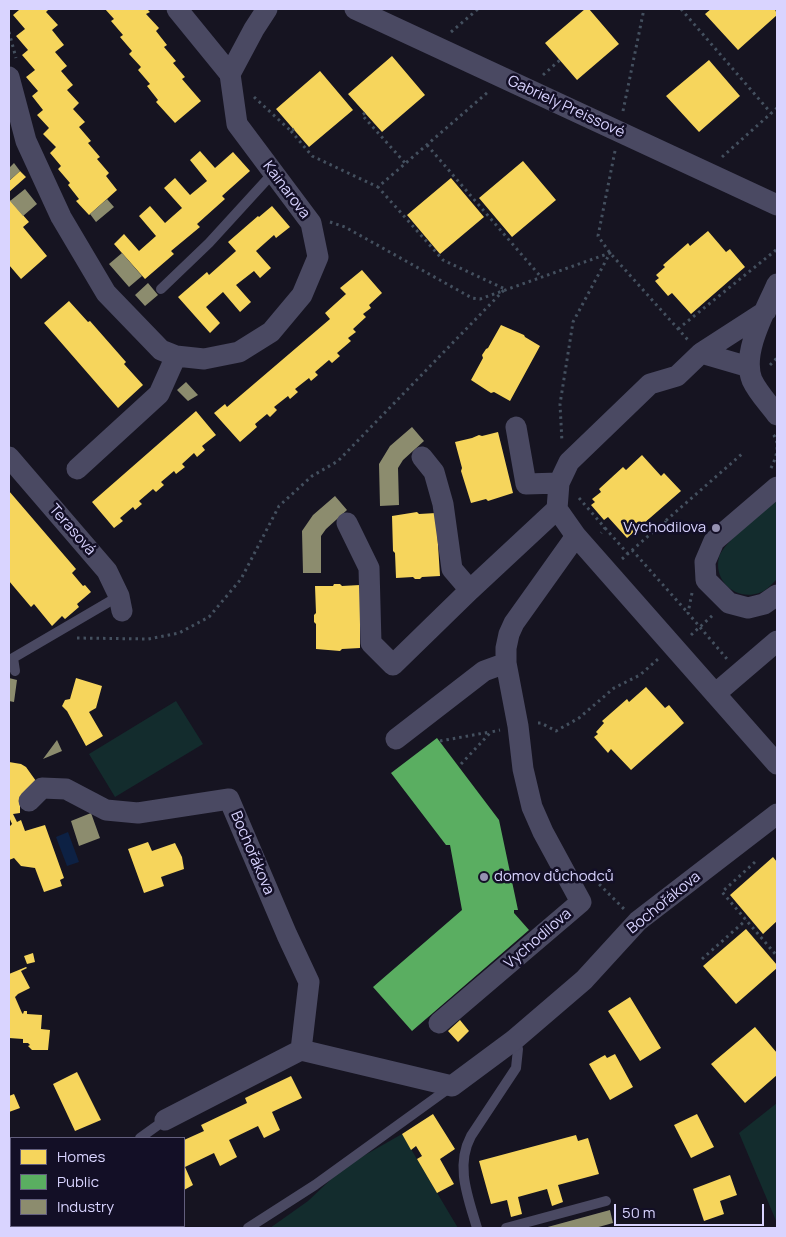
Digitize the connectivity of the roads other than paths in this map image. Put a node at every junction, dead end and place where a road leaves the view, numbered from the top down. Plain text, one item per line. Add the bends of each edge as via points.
1 (177, 9) edge
2 (266, 9) edge
3 (355, 9) edge
4 (230, 74) junction
5 (9, 77) edge
6 (273, 173) junction
7 (777, 206) edge
8 (777, 284) edge
9 (161, 289) dead end
10 (766, 310) junction
11 (701, 353) junction
12 (176, 356) junction
13 (749, 367) junction
14 (774, 423) edge
15 (516, 427) dead end
16 (9, 457) edge
17 (422, 457) dead end
18 (77, 469) dead end
19 (774, 478) edge
20 (567, 489) junction
21 (557, 509) junction
22 (347, 523) dead end
23 (582, 542) junction
24 (470, 590) junction
25 (777, 595) edge
26 (121, 603) joint
27 (777, 641) edge
28 (506, 663) junction
29 (15, 671) dead end
30 (715, 694) junction
31 (396, 739) dead end
32 (777, 764) edge
33 (29, 801) dead end
34 (777, 814) edge
35 (439, 1023) dead end
36 (514, 1040) junction
37 (301, 1050) junction
38 (452, 1086) junction
39 (165, 1120) joint
40 (141, 1137) edge
41 (606, 1201) dead end
42 (248, 1228) edge
43 (477, 1228) edge
44 (506, 1228) edge

1 - 4 street
2 - 4 street
3 - 7 street, Gabriely Preissové
4 - 6 street, Kainarova via 237,124
5 - 12 street, Kainarova via 26,141 61,217 106,293 161,350
6 - 9 lane via 209,243
6 - 12 street, Kainarova via 311,223 318,258 302,295 271,332 238,352 204,358
8 - 10 street
10 - 11 street
10 - 13 street via 751,348
11 - 13 street
11 - 20 street via 677,376 650,384 570,462
12 - 18 street via 160,394
13 - 14 street via 752,380
15 - 20 street via 526,484
16 - 26 street, Terasová via 107,571
17 - 24 street via 434,472 441,496 452,569
19 - 25 street via 714,541 705,562 706,580 729,603 748,608 764,604
20 - 21 street
21 - 23 street
21 - 24 street
22 - 24 street via 370,568 371,643 393,665
23 - 28 street, Vychodilova via 514,623 506,648
23 - 30 street
26 - 29 lane via 13,658
27 - 30 street
28 - 31 street via 484,671
28 - 35 street, Vychodilova via 532,807 581,902
30 - 32 street
33 - 37 street, Bochořákova via 42,788 66,789 106,810 138,813 229,799 309,982
34 - 36 street, Bochořákova via 638,921 584,980
36 - 38 street, Bochořákova
36 - 43 lane via 518,1049 516,1068 465,1147 463,1169
37 - 38 street
37 - 39 street
38 - 42 lane
39 - 40 lane
41 - 44 lane

